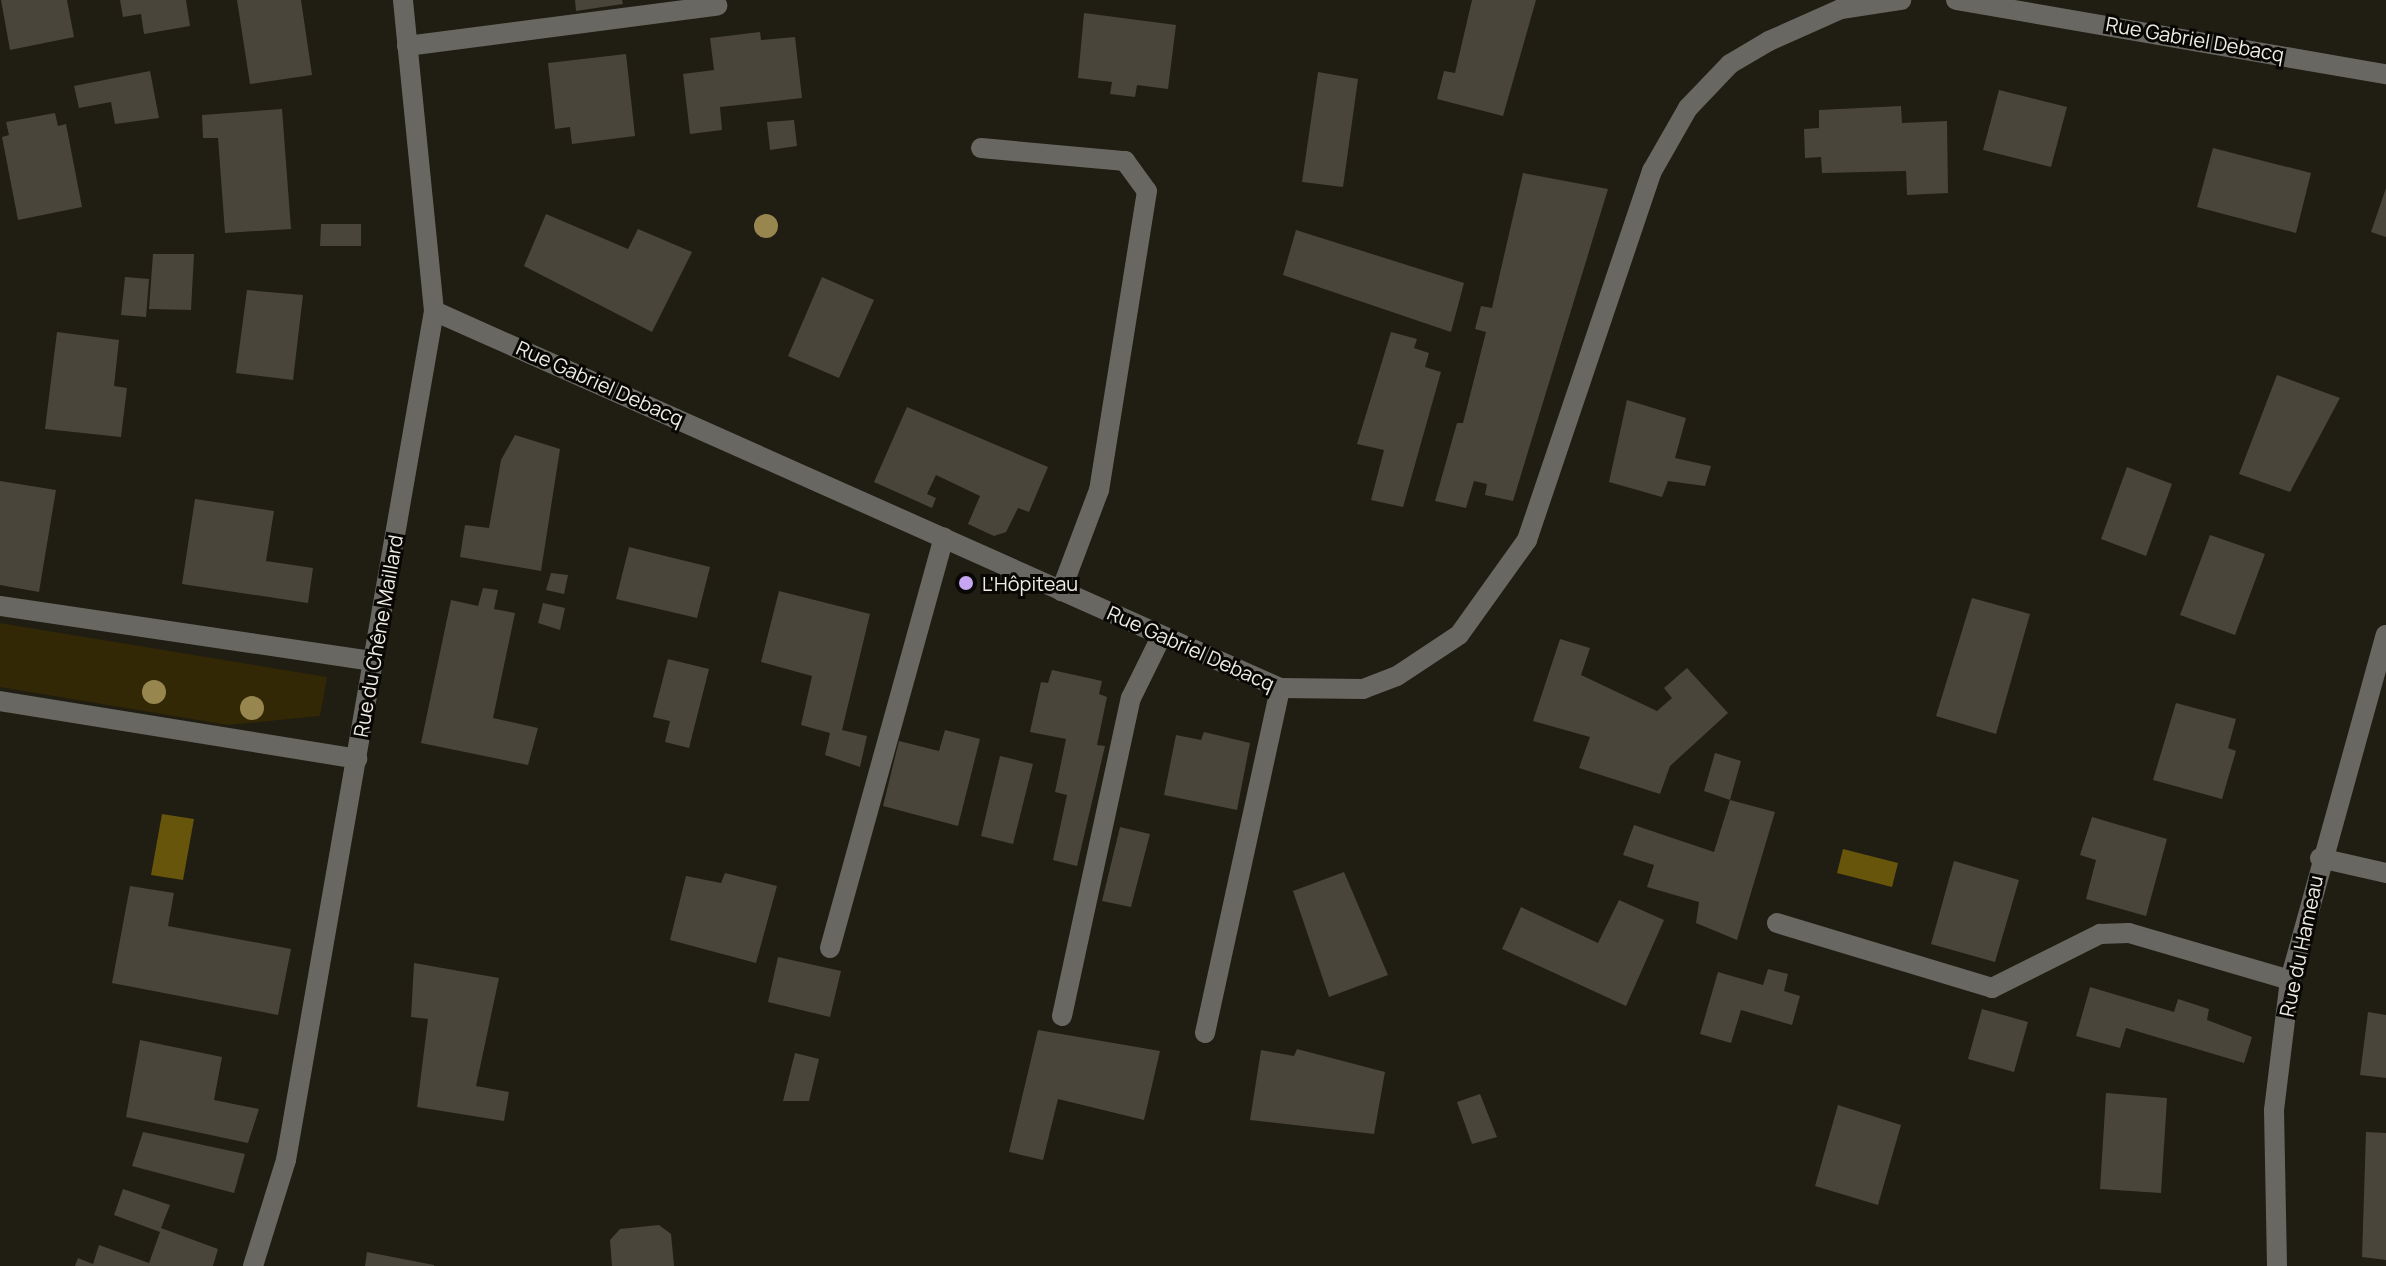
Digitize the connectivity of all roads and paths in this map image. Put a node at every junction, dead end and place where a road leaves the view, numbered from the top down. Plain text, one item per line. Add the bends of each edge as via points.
1 (403, 0) edge
2 (1901, 0) edge
3 (1956, 0) edge
4 (717, 6) dead end
5 (407, 46) junction
6 (2386, 74) edge
7 (981, 148) dead end
8 (434, 311) junction
9 (944, 538) junction
10 (1061, 591) junction
11 (0, 606) edge
12 (2386, 635) edge
13 (1161, 637) junction
14 (373, 661) junction
15 (1280, 688) junction
16 (0, 701) edge
17 (357, 759) junction
18 (2320, 858) junction
19 (2386, 873) edge
20 (1777, 923) dead end
21 (830, 948) dead end
22 (2290, 980) junction
23 (1062, 1016) dead end
24 (1205, 1033) dead end
25 (253, 1266) edge
26 (2277, 1266) edge

1 - 5 street, Rue du Chêne Maillard
2 - 15 street, Rue Gabriel Debacq via 1841,9 1769,41 1730,64 1688,108 1652,171 1527,540 1459,635 1397,676 1363,689
3 - 6 street, Rue Gabriel Debacq
4 - 5 street
5 - 8 street, Rue du Chêne Maillard
7 - 10 street via 1125,161 1147,191 1099,490
8 - 9 street, Rue Gabriel Debacq
8 - 14 street, Rue du Chêne Maillard
9 - 10 street, Rue Gabriel Debacq
9 - 21 street
10 - 13 street, Rue Gabriel Debacq
11 - 14 street
12 - 18 street, Rue du Hameau
13 - 15 street, Rue Gabriel Debacq
13 - 23 street via 1131,698
14 - 17 street, Rue du Chêne Maillard
15 - 24 street
16 - 17 street
17 - 25 street, Rue du Chêne Maillard via 286,1160
18 - 19 street
18 - 22 street, Rue du Hameau
20 - 22 street via 1992,988 2100,934 2129,933
22 - 26 street, Rue du Hameau via 2273,1124

